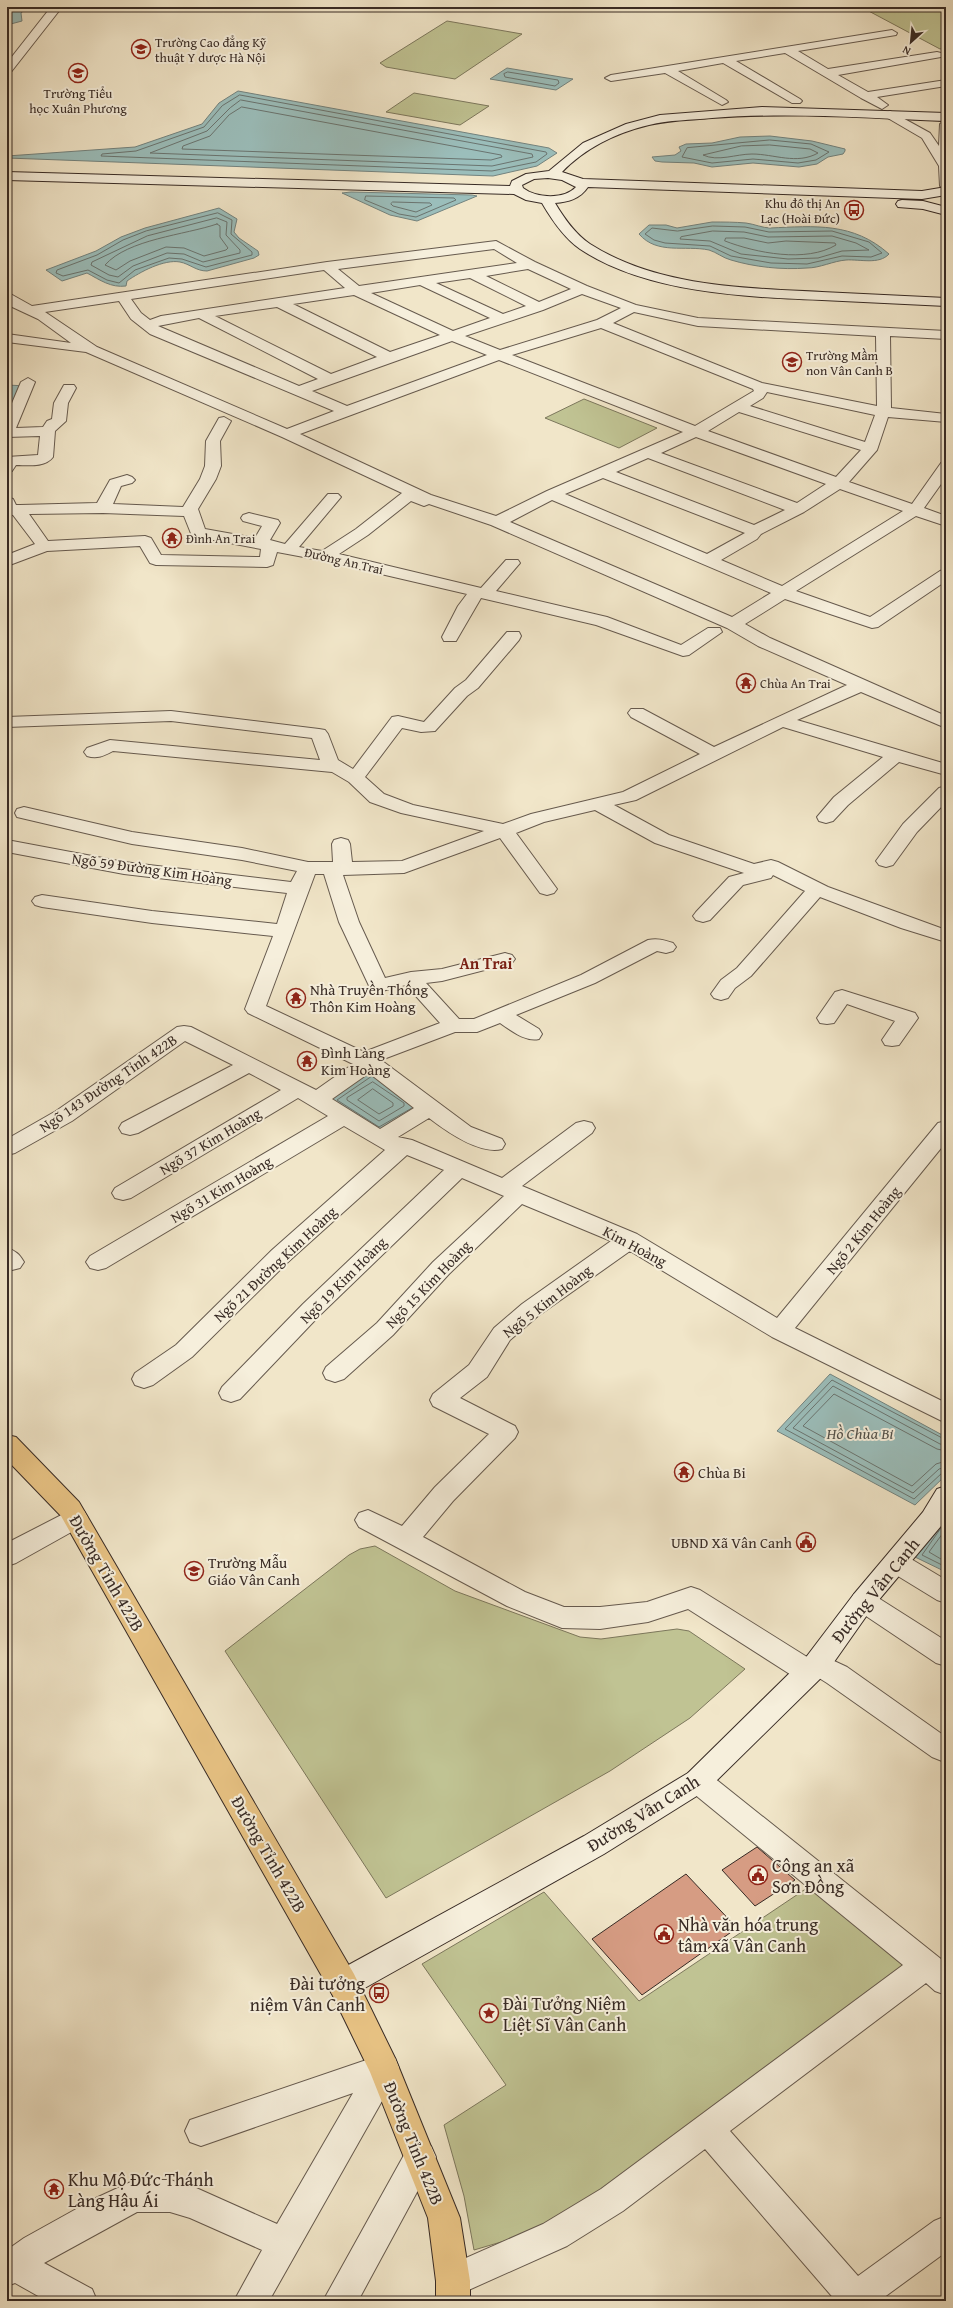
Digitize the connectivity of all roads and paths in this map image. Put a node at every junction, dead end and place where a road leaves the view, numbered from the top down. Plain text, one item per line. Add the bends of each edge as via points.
1 (57, 7) edge
2 (892, 33) dead end
3 (787, 50) junction
4 (937, 55) dead end
5 (725, 60) junction
6 (8, 69) edge
7 (667, 69) junction
8 (826, 73) junction
9 (611, 78) dead end
10 (946, 82) edge
11 (864, 96) junction
12 (796, 101) dead end
13 (722, 102) dead end
14 (886, 110) junction
15 (946, 117) edge
16 (946, 124) edge
17 (945, 141) edge
18 (944, 164) junction
19 (7, 166) edge
20 (552, 175) junction
21 (7, 176) edge
22 (518, 185) junction
23 (946, 186) edge
24 (579, 188) junction
25 (946, 191) edge
26 (546, 199) junction
27 (922, 200) junction
28 (946, 211) edge
29 (530, 265) junction
30 (327, 266) junction
31 (471, 273) junction
32 (421, 281) junction
33 (582, 290) junction
34 (356, 291) junction
35 (7, 296) edge
36 (122, 296) junction
37 (946, 302) edge
38 (280, 303) junction
39 (538, 307) junction
40 (632, 308) junction
41 (30, 310) junction
42 (201, 314) junction
43 (503, 319) junction
44 (602, 323) junction
45 (148, 325) junction
46 (883, 332) junction
47 (453, 336) junction
48 (946, 336) edge
49 (7, 338) edge
50 (35, 340) junction
51 (7, 349) edge
52 (92, 350) junction
53 (502, 354) junction
54 (389, 357) junction
55 (329, 379) junction
56 (28, 382) dead end
57 (758, 386) junction
58 (69, 388) dead end
59 (297, 392) junction
60 (737, 407) junction
61 (348, 412) junction
62 (884, 412) junction
63 (946, 418) edge
64 (224, 421) dead end
65 (48, 431) junction
66 (696, 432) junction
67 (287, 434) junction
68 (870, 448) junction
69 (648, 453) junction
70 (946, 466) edge
71 (7, 467) edge
72 (602, 472) junction
73 (127, 480) dead end
74 (839, 483) junction
75 (552, 494) junction
76 (333, 497) dead end
77 (10, 504) edge
78 (103, 508) junction
79 (798, 509) junction
80 (146, 510) junction
81 (915, 510) junction
82 (190, 512) junction
83 (249, 518) dead end
84 (946, 521) edge
85 (497, 522) junction
86 (755, 531) junction
87 (145, 541) junction
88 (265, 544) junction
89 (44, 546) junction
90 (289, 549) junction
91 (325, 556) junction
92 (709, 560) junction
93 (7, 562) edge
94 (512, 563) dead end
95 (946, 574) edge
96 (782, 592) junction
97 (481, 593) junction
98 (733, 624) junction
99 (714, 632) junction
100 (513, 636) dead end
101 (450, 637) dead end
102 (855, 688) junction
103 (637, 713) dead end
104 (781, 721) junction
105 (7, 722) edge
106 (946, 723) edge
107 (93, 752) dead end
108 (713, 754) junction
109 (896, 755) junction
110 (335, 767) junction
111 (946, 770) edge
112 (355, 778) junction
113 (946, 792) edge
114 (598, 804) junction
115 (24, 813) dead end
116 (826, 817) dead end
117 (504, 830) junction
118 (341, 844) dead end
119 (7, 846) edge
120 (886, 861) dead end
121 (308, 868) junction
122 (774, 868) junction
123 (337, 869) junction
124 (547, 889) dead end
125 (817, 889) junction
126 (298, 890) junction
127 (42, 901) dead end
128 (703, 916) dead end
129 (285, 931) junction
130 (946, 936) edge
131 (666, 947) dead end
132 (505, 958) dead end
133 (411, 978) junction
134 (721, 994) dead end
135 (509, 1011) junction
136 (827, 1018) dead end
137 (452, 1025) junction
138 (532, 1034) dead end
139 (892, 1040) dead end
140 (369, 1063) junction
141 (251, 1064) junction
142 (307, 1094) junction
143 (429, 1108) junction
144 (344, 1116) junction
145 (130, 1128) dead end
146 (584, 1128) dead end
147 (946, 1128) edge
148 (380, 1139) junction
149 (494, 1144) dead end
150 (404, 1145) junction
151 (7, 1148) edge
152 (458, 1169) junction
153 (512, 1191) junction
154 (123, 1193) dead end
155 (629, 1240) junction
156 (98, 1262) dead end
157 (780, 1331) junction
158 (336, 1373) dead end
159 (144, 1379) dead end
160 (231, 1393) dead end
161 (946, 1414) edge
162 (7, 1444) edge
163 (946, 1496) edge
164 (75, 1518) junction
165 (368, 1520) dead end
166 (405, 1541) junction
167 (7, 1556) edge
168 (897, 1563) junction
169 (946, 1593) edge
170 (863, 1601) junction
171 (946, 1655) edge
172 (813, 1668) junction
173 (942, 1749) dead end
174 (698, 1781) junction
175 (936, 1973) edge
176 (343, 1984) junction
177 (384, 2068) junction
178 (708, 2129) junction
179 (201, 2131) dead end
180 (420, 2158) junction
181 (946, 2232) edge
182 (284, 2243) junction
183 (11, 2268) edge
184 (453, 2291) edge
185 (80, 2301) edge
186 (251, 2301) edge
187 (340, 2301) edge

1 - 6 street
2 - 3 street
3 - 5 street
3 - 8 street
4 - 8 street
5 - 7 street
5 - 12 street
7 - 9 street
7 - 13 street
8 - 11 street
10 - 11 street
11 - 14 street
14 - 15 street
14 - 18 street via 926,136
14 - 20 street via 762,111 660,119 597,140 570,157
16 - 17 street
17 - 18 street
18 - 23 street
19 - 22 street
20 - 22 street via 536,176
20 - 24 street via 567,177
21 - 22 street
22 - 26 street via 526,196
24 - 26 street via 566,197
24 - 27 street
25 - 27 street via 934,192
26 - 37 street via 560,223 586,247 623,264 669,279 770,294
27 - 28 street
29 - 30 street via 496,245
29 - 31 street
29 - 33 street
30 - 34 street
30 - 36 street
31 - 32 street
31 - 39 street
32 - 34 street
32 - 43 street
33 - 39 street
33 - 40 street
34 - 38 street
34 - 47 street
35 - 41 street via 13,302
36 - 41 street
36 - 45 street via 136,316
38 - 42 street
38 - 54 street
39 - 43 street
40 - 44 street
40 - 46 street via 705,323
41 - 52 street via 43,316
42 - 45 street via 161,320
42 - 55 street
43 - 47 street
44 - 53 street
44 - 57 street
45 - 59 street via 155,331
46 - 48 street
46 - 62 street
47 - 53 street
47 - 54 street
49 - 50 street
50 - 51 street
50 - 52 street
52 - 67 street
53 - 61 street
53 - 66 street via 570,384
54 - 55 street
55 - 59 street
56 - 65 street via 7,433
57 - 60 street via 761,391 758,395
57 - 62 street
58 - 65 street via 60,404 60,421 52,424
59 - 61 street
60 - 66 street
60 - 68 street
61 - 67 street
62 - 63 street
62 - 68 street
64 - 82 street via 213,441 213,466
65 - 71 street via 45,457 39,460 10,462
66 - 69 street
66 - 74 street
67 - 85 street via 426,498
68 - 74 street
69 - 72 street
69 - 79 street
70 - 81 street
72 - 75 street
72 - 86 street
73 - 78 street via 115,483
74 - 79 street
74 - 81 street
75 - 85 street
75 - 92 street
76 - 90 street
77 - 78 street
77 - 89 street
78 - 80 street
79 - 86 street
80 - 82 street
80 - 87 street
81 - 84 street
81 - 96 street
82 - 88 street, Đường An Trai via 198,533
83 - 88 street via 272,524
85 - 98 street
86 - 92 street via 751,536
87 - 88 street via 156,560 267,562
87 - 89 street
88 - 90 street, Đường An Trai
89 - 93 street
90 - 91 street, Đường An Trai
91 - 97 street, Đường An Trai
91 - 99 street via 362,532 410,494
92 - 96 street
94 - 97 street
95 - 96 street via 872,623
96 - 98 street
97 - 99 street, Đường An Trai via 601,621 684,651
97 - 101 street via 466,606
98 - 102 street
99 - 102 street
100 - 112 street via 472,684 461,692 429,727 398,721
102 - 104 street
102 - 106 street
103 - 108 street
104 - 108 street
104 - 109 street
105 - 110 street via 171,716 319,734 330,763
107 - 110 street via 110,745
108 - 114 street via 629,796
109 - 111 street
109 - 116 street via 841,801
110 - 112 street
112 - 117 street via 378,798 408,808
113 - 120 street via 910,828
114 - 117 street via 538,818
114 - 122 street via 662,838 746,868
115 - 121 street via 132,838 242,854
117 - 123 street via 404,867
117 - 124 street
118 - 123 street
119 - 126 street, Ngõ 59 Đường Kim Hoàng via 124,868
121 - 123 street
121 - 126 street
122 - 125 street
122 - 128 street via 769,873 736,881
123 - 133 street via 349,922 378,986
125 - 130 street
125 - 134 street via 744,972 728,984
126 - 129 street
127 - 129 street
129 - 140 street via 255,1009
131 - 135 street via 655,944 588,979
132 - 133 street via 442,975
133 - 137 street
135 - 137 street via 477,1026
135 - 138 street via 506,1015 508,1019
136 - 139 street via 842,996 908,1018
137 - 140 street, Ngõ 37 Kim Hoàng via 372,1056
140 - 142 street, Ngõ 37 Kim Hoàng
140 - 143 street
141 - 142 street, Ngõ 143 Đường Tỉnh 422B
141 - 145 street
141 - 151 street, Ngõ 143 Đường Tỉnh 422B via 184,1032 64,1116
142 - 144 street, Kim Hoàng
142 - 154 street, Ngõ 37 Kim Hoàng
143 - 148 street
143 - 149 street via 463,1132
144 - 148 street, Kim Hoàng
144 - 156 street, Ngõ 31 Kim Hoàng
146 - 153 street, Ngõ 15 Kim Hoàng
147 - 157 street, Ngõ 2 Kim Hoàng
148 - 150 street, Kim Hoàng via 388,1144
150 - 152 street, Kim Hoàng
150 - 159 street, Ngõ 21 Đường Kim Hoàng via 280,1256 184,1352
152 - 153 street, Kim Hoàng
152 - 160 street, Ngõ 19 Kim Hoàng via 311,1310
153 - 155 street, Kim Hoàng
153 - 158 street, Ngõ 15 Kim Hoàng via 385,1329
155 - 157 street, Kim Hoàng
155 - 166 street, Ngõ 5 Kim Hoàng via 530,1310 502,1334 478,1371 442,1400 506,1432 444,1494
157 - 161 street, Kim Hoàng
162 - 164 main road, Đường Tỉnh 422B
163 - 168 street, Đường Vân Canh via 932,1519
164 - 167 street via 31,1540
164 - 176 main road, Đường Tỉnh 422B
165 - 166 street
166 - 172 street via 516,1599 562,1617 600,1618 648,1612 691,1597
168 - 169 street
168 - 170 street, Đường Vân Canh
170 - 171 street
170 - 172 street, Đường Vân Canh
172 - 173 street via 837,1676
172 - 174 street, Đường Vân Canh
174 - 175 street
174 - 176 street, Đường Vân Canh via 594,1845
175 - 178 street
176 - 177 main road, Đường Tỉnh 422B
177 - 179 street
177 - 180 main road, Đường Tỉnh 422B
177 - 182 street
178 - 181 street via 855,2298
178 - 184 street via 612,2200 555,2235
180 - 184 main road, Đường Tỉnh 422B via 444,2218
180 - 187 street
182 - 183 street via 194,2202 170,2196 136,2196 107,2209 36,2249
182 - 186 street
183 - 185 street

